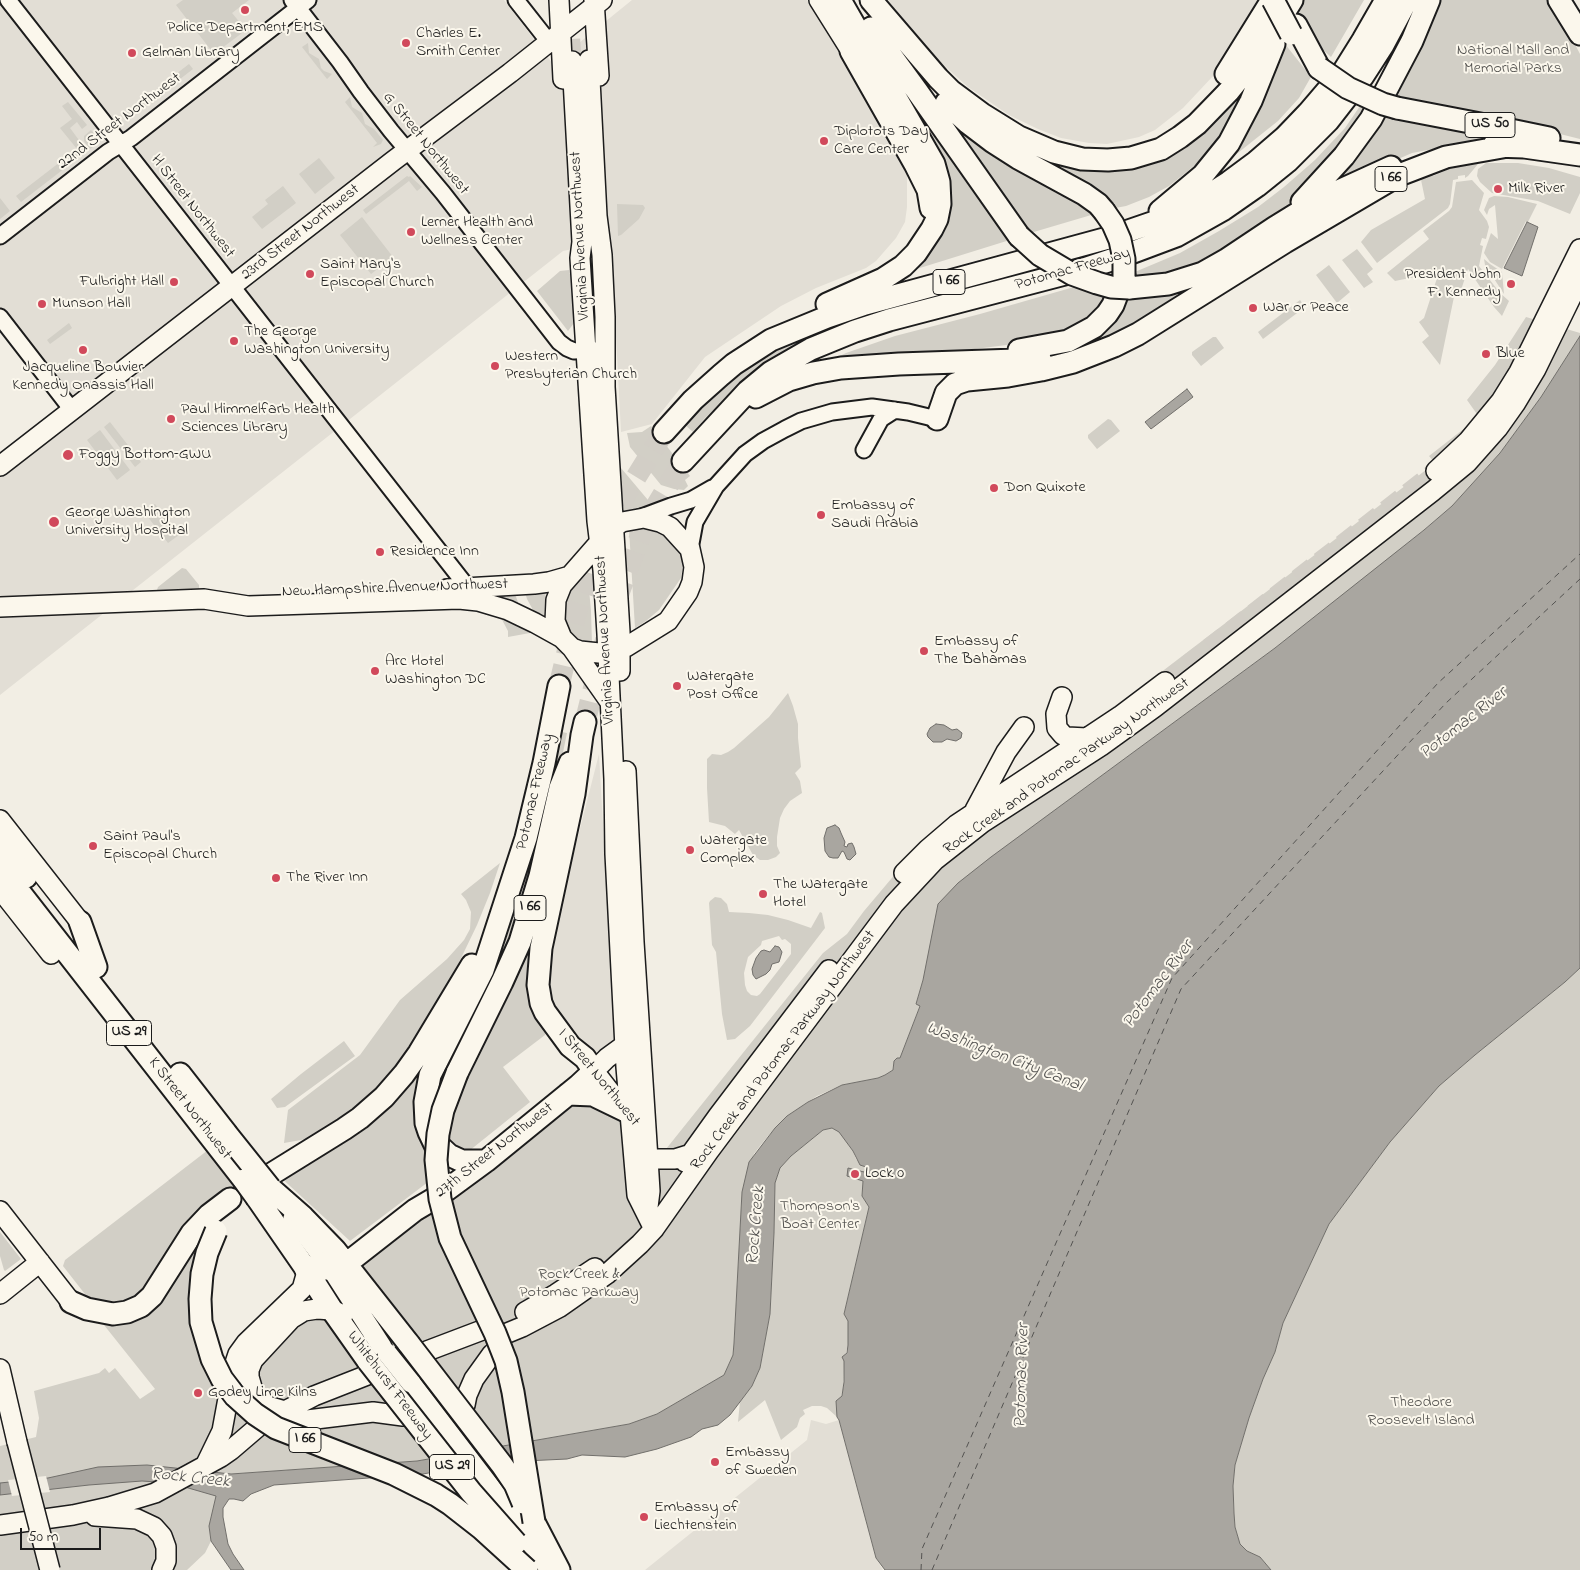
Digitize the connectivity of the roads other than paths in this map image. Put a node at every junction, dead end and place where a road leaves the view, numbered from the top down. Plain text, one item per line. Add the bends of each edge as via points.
1 (8, 0) edge
2 (516, 0) edge
3 (559, 0) edge
4 (819, 0) edge
5 (840, 0) edge
6 (850, 0) edge
7 (866, 0) edge
8 (871, 0) edge
9 (1272, 0) edge
10 (1285, 0) edge
11 (1292, 0) edge
12 (1386, 0) edge
13 (1407, 0) edge
14 (1429, 0) edge
15 (1559, 0) edge
16 (1570, 0) edge
17 (597, 2) edge
18 (300, 3) edge
19 (1580, 26) edge
20 (1293, 30) junction
21 (1580, 34) edge
22 (555, 37) junction
23 (850, 51) joint
24 (580, 61) junction
25 (121, 144) junction
26 (1508, 146) junction
27 (1580, 150) edge
28 (408, 151) junction
29 (1580, 155) edge
30 (1131, 158) junction
31 (1274, 228) junction
32 (1130, 230) junction
33 (0, 236) edge
34 (923, 242) junction
35 (1580, 249) edge
36 (1580, 279) edge
37 (1126, 282) junction
38 (232, 287) junction
39 (1174, 311) junction
40 (0, 317) edge
41 (770, 340) junction
42 (596, 350) junction
43 (899, 364) junction
44 (72, 410) junction
45 (895, 410) junction
46 (937, 419) joint
47 (718, 423) junction
48 (664, 432) tunnel mouth
49 (864, 450) dead end
50 (683, 461) tunnel mouth
51 (0, 466) edge
52 (1436, 472) tunnel mouth
53 (716, 486) junction
54 (638, 519) junction
55 (613, 527) junction
56 (600, 542) junction
57 (690, 549) junction
58 (570, 576) junction
59 (518, 585) junction
60 (473, 594) junction
61 (0, 607) edge
62 (535, 623) junction
63 (567, 643) junction
64 (614, 651) junction
65 (1165, 682) tunnel mouth
66 (559, 686) tunnel mouth
67 (1062, 697) dead end
68 (610, 702) junction
69 (1024, 727) dead end
70 (1087, 738) junction
71 (972, 814) junction
72 (0, 820) edge
73 (0, 844) edge
74 (0, 867) edge
75 (0, 889) edge
76 (508, 896) junction
77 (80, 922) joint
78 (51, 954) joint
79 (92, 973) junction
80 (632, 1039) junction
81 (570, 1046) junction
82 (594, 1071) junction
83 (568, 1094) junction
84 (628, 1114) junction
85 (646, 1137) junction
86 (220, 1138) junction
87 (433, 1140) junction
88 (691, 1154) junction
89 (648, 1159) junction
90 (486, 1161) junction
91 (263, 1186) junction
92 (415, 1210) junction
93 (0, 1211) edge
94 (650, 1223) junction
95 (293, 1224) junction
96 (40, 1262) junction
97 (304, 1266) junction
98 (336, 1284) junction
99 (0, 1294) edge
100 (71, 1302) joint
101 (357, 1315) junction
102 (496, 1337) junction
103 (424, 1352) junction
104 (377, 1364) junction
105 (0, 1369) edge
106 (464, 1404) dead end
107 (288, 1416) junction
108 (403, 1416) dead end
109 (204, 1467) junction
110 (73, 1515) junction
111 (534, 1522) junction
112 (0, 1525) edge
113 (50, 1570) edge
114 (162, 1570) edge
115 (527, 1570) edge
116 (540, 1570) edge
117 (550, 1570) edge
118 (559, 1570) edge

1 - 25 street, H Street Northwest
2 - 22 street
3 - 22 main road
4 - 23 main road
5 - 34 highway via 937,174 939,212
6 - 37 highway, bridge via 1019,236 1040,255 1072,274 1104,285
7 - 37 highway, bridge via 887,33 922,76 968,123 1018,158 1091,198 1104,211 1120,240
8 - 30 highway via 938,78 1000,126 1036,145 1068,156 1095,160
9 - 20 highway, US 50, bridge
9 - 30 highway via 1211,95 1180,125
10 - 20 highway
11 - 30 highway via 1257,55 1208,113 1171,144
11 - 32 highway, I 66 via 1251,101 1229,143 1211,166 1181,194
12 - 32 highway, Potomac Freeway via 1364,40 1333,84 1270,150 1194,204 1172,216
13 - 47 highway, Potomac Freeway via 1363,76 1328,121 1272,174 1209,218 1158,243 1103,263 889,320 842,336 771,372
14 - 31 highway via 1412,41 1362,132 1312,192
15 - 21 highway
16 - 19 highway
17 - 22 main road, 23rd Street Northwest
17 - 24 main road
18 - 25 street, 22nd Street Northwest
18 - 28 street, G Street Northwest via 361,92
20 - 27 highway, US 50, bridge via 1304,52 1319,68 1348,88 1377,102 1558,140
22 - 24 main road
22 - 28 main road, 23rd Street Northwest
23 - 34 highway via 928,190 931,206
24 - 42 main road, Virginia Avenue Northwest via 580,258
24 - 42 main road, Virginia Avenue Northwest via 605,199
25 - 33 street, 22nd Street Northwest
25 - 38 street, H Street Northwest
26 - 29 highway, I 66
26 - 31 highway via 1460,147 1417,157 1334,192
26 - 39 highway, I 66 via 1446,158 1399,175
28 - 38 main road, 23rd Street Northwest
28 - 42 street, G Street Northwest via 559,342 570,349
31 - 37 highway via 1226,260 1192,277 1162,286
32 - 41 highway, Potomac Freeway / I 66 via 865,304
34 - 41 highway via 910,260 894,272 823,306
35 - 52 main road via 1519,372 1501,401 1468,442
36 - 94 main road, Rock Creek and Potomac Parkway Northwest via 1515,404 1467,463 1155,707 982,823 921,874 888,912 709,1152
37 - 43 highway via 1107,314 1086,332 1068,341
38 - 44 main road, 23rd Street Northwest
38 - 60 street, H Street Northwest
39 - 43 highway, I 66 via 1106,341 1052,356
39 - 46 highway via 1132,337 1073,362 1024,374 956,384 946,393
40 - 44 street
41 - 48 highway, Potomac Freeway / I 66 via 721,375
42 - 55 main road, Virginia Avenue Northwest via 606,387
42 - 56 main road, Virginia Avenue Northwest via 597,521
43 - 47 highway, I 66 via 834,369 789,380 766,391
44 - 51 main road, 23rd Street Northwest
45 - 46 street
45 - 49 street via 881,419
45 - 53 street via 845,410 793,424 745,454
47 - 50 highway, Potomac Freeway / I 66
53 - 54 street via 691,500
53 - 57 street via 695,522
54 - 55 main road
54 - 57 main road via 655,520 670,527
55 - 56 main road
55 - 64 main road, Virginia Avenue Northwest
56 - 58 main road
56 - 64 main road, Virginia Avenue Northwest
57 - 64 main road via 694,562 690,587 668,621 641,639
58 - 59 main road, New Hampshire Avenue Northwest
58 - 63 main road via 560,590 555,606 555,621
59 - 60 main road, New Hampshire Avenue Northwest
59 - 62 main road via 523,603
60 - 61 main road, New Hampshire Avenue Northwest via 452,589 248,606 204,599
60 - 62 main road, New Hampshire Avenue Northwest
62 - 63 main road, New Hampshire Avenue Northwest
63 - 64 main road via 588,653
63 - 68 main road
64 - 68 main road, Virginia Avenue Northwest
64 - 80 main road, Virginia Avenue Northwest
65 - 70 main road, Rock Creek and Potomac Parkway Northwest
66 - 76 highway, Potomac Freeway / I 66 via 535,801
67 - 70 main road via 1056,714 1057,728 1067,737
68 - 80 main road, Virginia Avenue Northwest via 615,846
69 - 71 main road via 1006,752
70 - 71 main road, Rock Creek and Potomac Parkway Northwest
71 - 88 main road, Rock Creek and Potomac Parkway Northwest via 928,849 893,885
72 - 77 main road
73 - 79 highway, K Street Northwest / US 29
74 - 79 highway, K Street Northwest / US 29
75 - 78 main road
76 - 87 highway via 483,970 430,1075 425,1113
76 - 91 highway, I 66 via 434,1029 394,1086 344,1129
77 - 79 highway
78 - 79 highway via 62,963
79 - 86 highway, K Street Northwest / US 29
80 - 82 main road, 27th Street Northwest
80 - 84 main road, Virginia Avenue Northwest
80 - 85 main road, Virginia Avenue Northwest
81 - 82 highway, I Street Northwest via 585,1058
81 - 83 highway via 578,1071
81 - 111 highway, I Street Northwest / I 66, bridge via 545,1012 538,979 574,794 583,729 560,788 540,876 520,942 456,1073 443,1110 436,1160 440,1199 450,1238 506,1361
82 - 83 highway, 27th Street Northwest
82 - 84 main road, I Street Northwest
83 - 84 highway via 598,1097
83 - 90 highway, 27th Street Northwest
84 - 85 main road, I Street Northwest
84 - 94 main road, Virginia Avenue Northwest via 637,1195
85 - 89 main road, Virginia Avenue Northwest
86 - 91 highway, K Street Northwest / US 29, bridge
86 - 95 highway, K Street Northwest / US 29, bridge via 258,1198
87 - 90 highway via 449,1155 462,1161
87 - 92 highway via 444,1165 443,1177
88 - 89 main road via 675,1159
88 - 94 main road, Rock Creek and Potomac Parkway Northwest
89 - 94 main road, Virginia Avenue Northwest
90 - 92 highway, 27th Street Northwest
91 - 95 highway, K Street Northwest / US 29
92 - 98 highway, 27th Street Northwest
93 - 96 main road
94 - 102 main road, Rock Creek and Potomac Parkway Northwest via 586,1274
94 - 102 main road, Rock Creek and Potomac Parkway Northwest via 634,1251 595,1283 560,1307
95 - 97 highway, K Street Northwest / US 29
95 - 98 highway, K Street Northwest / US 29 via 336,1250
96 - 99 main road
96 - 100 main road
97 - 98 highway, Whitehurst Freeway / US 29
97 - 98 highway via 320,1269
97 - 109 main road via 306,1275 302,1289 238,1354 222,1431
98 - 101 main road
98 - 101 highway via 350,1284
98 - 103 highway, Whitehurst Freeway / US 29
98 - 104 highway, Whitehurst Freeway / US 29
98 - 107 main road via 317,1309 295,1316 251,1364 249,1382 254,1394
100 - 115 highway, I 66, bridge via 113,1314 141,1306 152,1296 192,1233 209,1215 232,1202 207,1253 200,1299 207,1346 216,1369 235,1396 254,1414 286,1433 394,1474 436,1495 482,1529
101 - 104 main road
102 - 103 main road, Rock Creek and Potomac Parkway Northwest
102 - 106 main road
103 - 111 highway, Whitehurst Freeway / US 29, bridge via 515,1484 525,1510
104 - 107 main road via 318,1408
104 - 116 highway, Whitehurst Freeway / US 29, bridge via 476,1498
104 - 117 main road, bridge via 411,1383
105 - 113 main road, bridge
107 - 108 main road via 373,1412
107 - 109 main road via 271,1433 231,1450
109 - 110 main road via 139,1499
110 - 112 main road
110 - 114 main road via 131,1518 154,1527 166,1547
111 - 118 highway, Whitehurst Freeway / US 29

